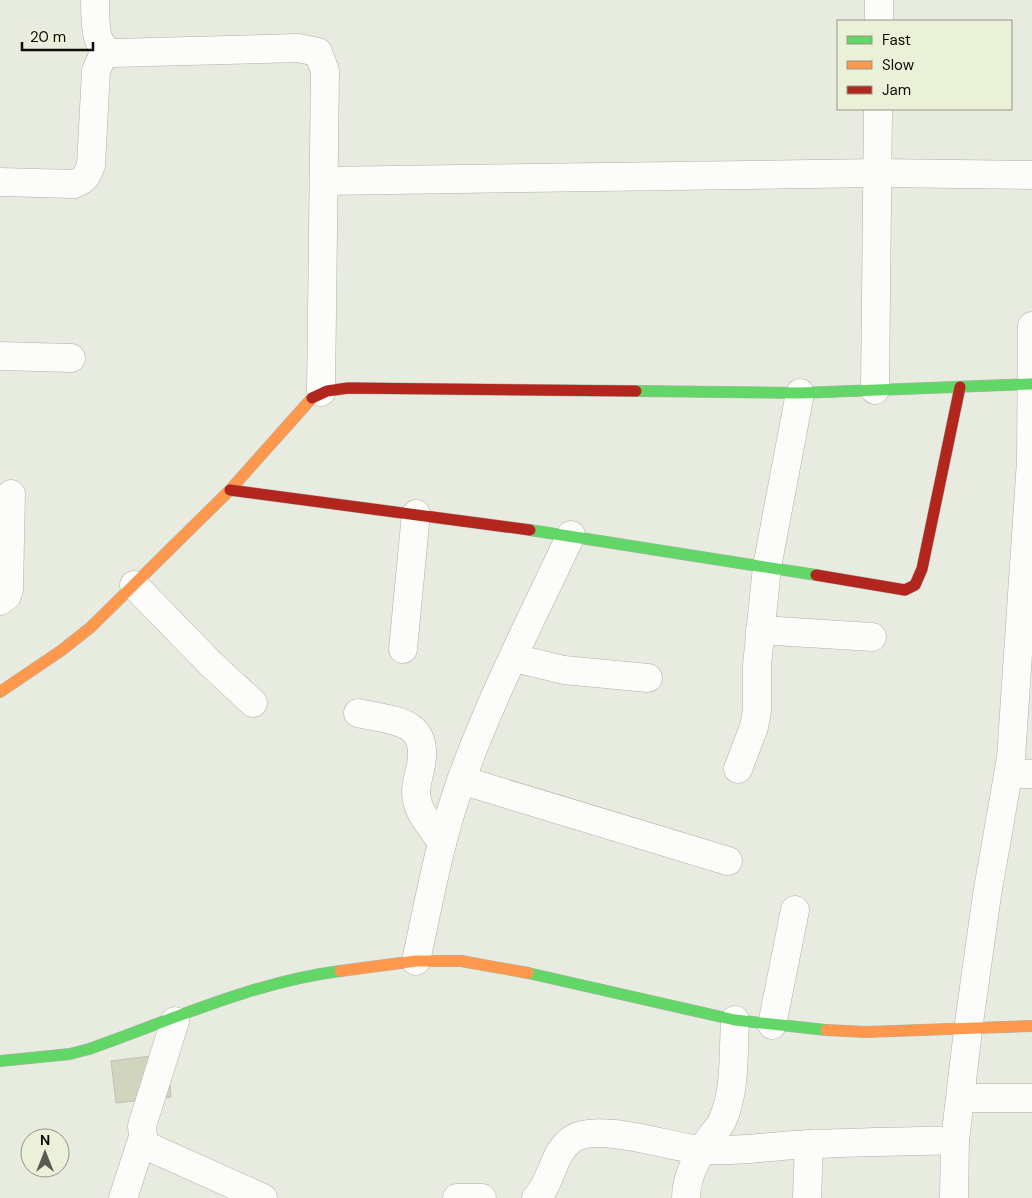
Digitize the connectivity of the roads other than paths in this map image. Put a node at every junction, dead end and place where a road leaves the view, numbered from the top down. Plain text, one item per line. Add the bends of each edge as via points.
1 (95, 0) edge
2 (879, 0) edge
3 (879, 20) edge
4 (105, 50) junction
5 (878, 110) edge
6 (877, 173) junction
7 (1032, 175) edge
8 (325, 181) junction
9 (0, 182) edge
10 (1032, 326) edge
11 (0, 356) edge
12 (71, 358) dead end
13 (1031, 384) junction
14 (960, 387) junction
15 (875, 390) junction
16 (321, 392) junction
17 (800, 393) junction
18 (1032, 461) edge
19 (230, 490) junction
20 (11, 494) dead end
21 (416, 514) junction
22 (571, 535) junction
23 (767, 567) junction
24 (134, 585) junction
25 (0, 600) edge
26 (1027, 608) edge
27 (760, 630) junction
28 (872, 637) dead end
29 (403, 649) dead end
30 (514, 658) junction
31 (648, 678) dead end
32 (0, 692) edge
33 (253, 703) dead end
34 (358, 713) dead end
35 (738, 770) dead end
36 (1020, 774) edge
37 (461, 780) junction
38 (442, 843) junction
39 (728, 861) dead end
40 (794, 910) dead end
41 (416, 961) junction
42 (735, 1020) junction
43 (175, 1021) junction
44 (772, 1025) junction
45 (1032, 1026) edge
46 (968, 1030) junction
47 (0, 1061) edge
48 (961, 1098) junction
49 (1032, 1098) edge
50 (143, 1137) junction
51 (955, 1140) junction
52 (808, 1144) junction
53 (701, 1150) junction
54 (123, 1198) edge
55 (263, 1198) edge
56 (458, 1198) edge
57 (482, 1198) edge
58 (536, 1198) edge
59 (686, 1198) edge
60 (807, 1198) edge
61 (954, 1198) edge

1 - 4 street via 97,33
2 - 3 street
4 - 8 street via 113,53 298,48 318,52 325,71
4 - 9 street via 96,71 91,166 87,176 74,184
5 - 6 street
6 - 7 street
6 - 8 street
6 - 15 street
8 - 16 street
10 - 13 street
11 - 12 street
13 - 14 street
13 - 18 street
14 - 15 street
14 - 23 street via 922,569 918,582 912,588 897,589
15 - 17 street
16 - 17 street via 337,388 364,388
16 - 19 street via 311,398
17 - 23 street
18 - 26 street
19 - 21 street
19 - 24 street
20 - 25 street via 9,589 7,596
21 - 22 street
21 - 29 street
22 - 23 street
22 - 30 street
23 - 27 street
24 - 32 street via 84,633
24 - 33 street
26 - 36 street
27 - 28 street
27 - 35 street via 757,710
30 - 31 street via 564,670
30 - 37 street
34 - 38 street via 404,723 419,734 422,758 417,802
36 - 46 street via 987,895
37 - 38 street
37 - 39 street
38 - 41 street
40 - 44 street
41 - 42 street via 486,964
41 - 43 street via 302,977 270,985
42 - 44 street
42 - 53 street via 730,1100 723,1122
43 - 47 street via 70,1054
43 - 50 street via 144,1121
44 - 46 street via 866,1032
45 - 46 street
46 - 48 street
48 - 49 street
48 - 51 street
50 - 54 street
50 - 55 street via 147,1146 164,1155
51 - 52 street
51 - 61 street
52 - 53 street
52 - 60 street
53 - 58 street via 606,1133 574,1137 558,1156
53 - 59 street via 687,1181
56 - 57 street

